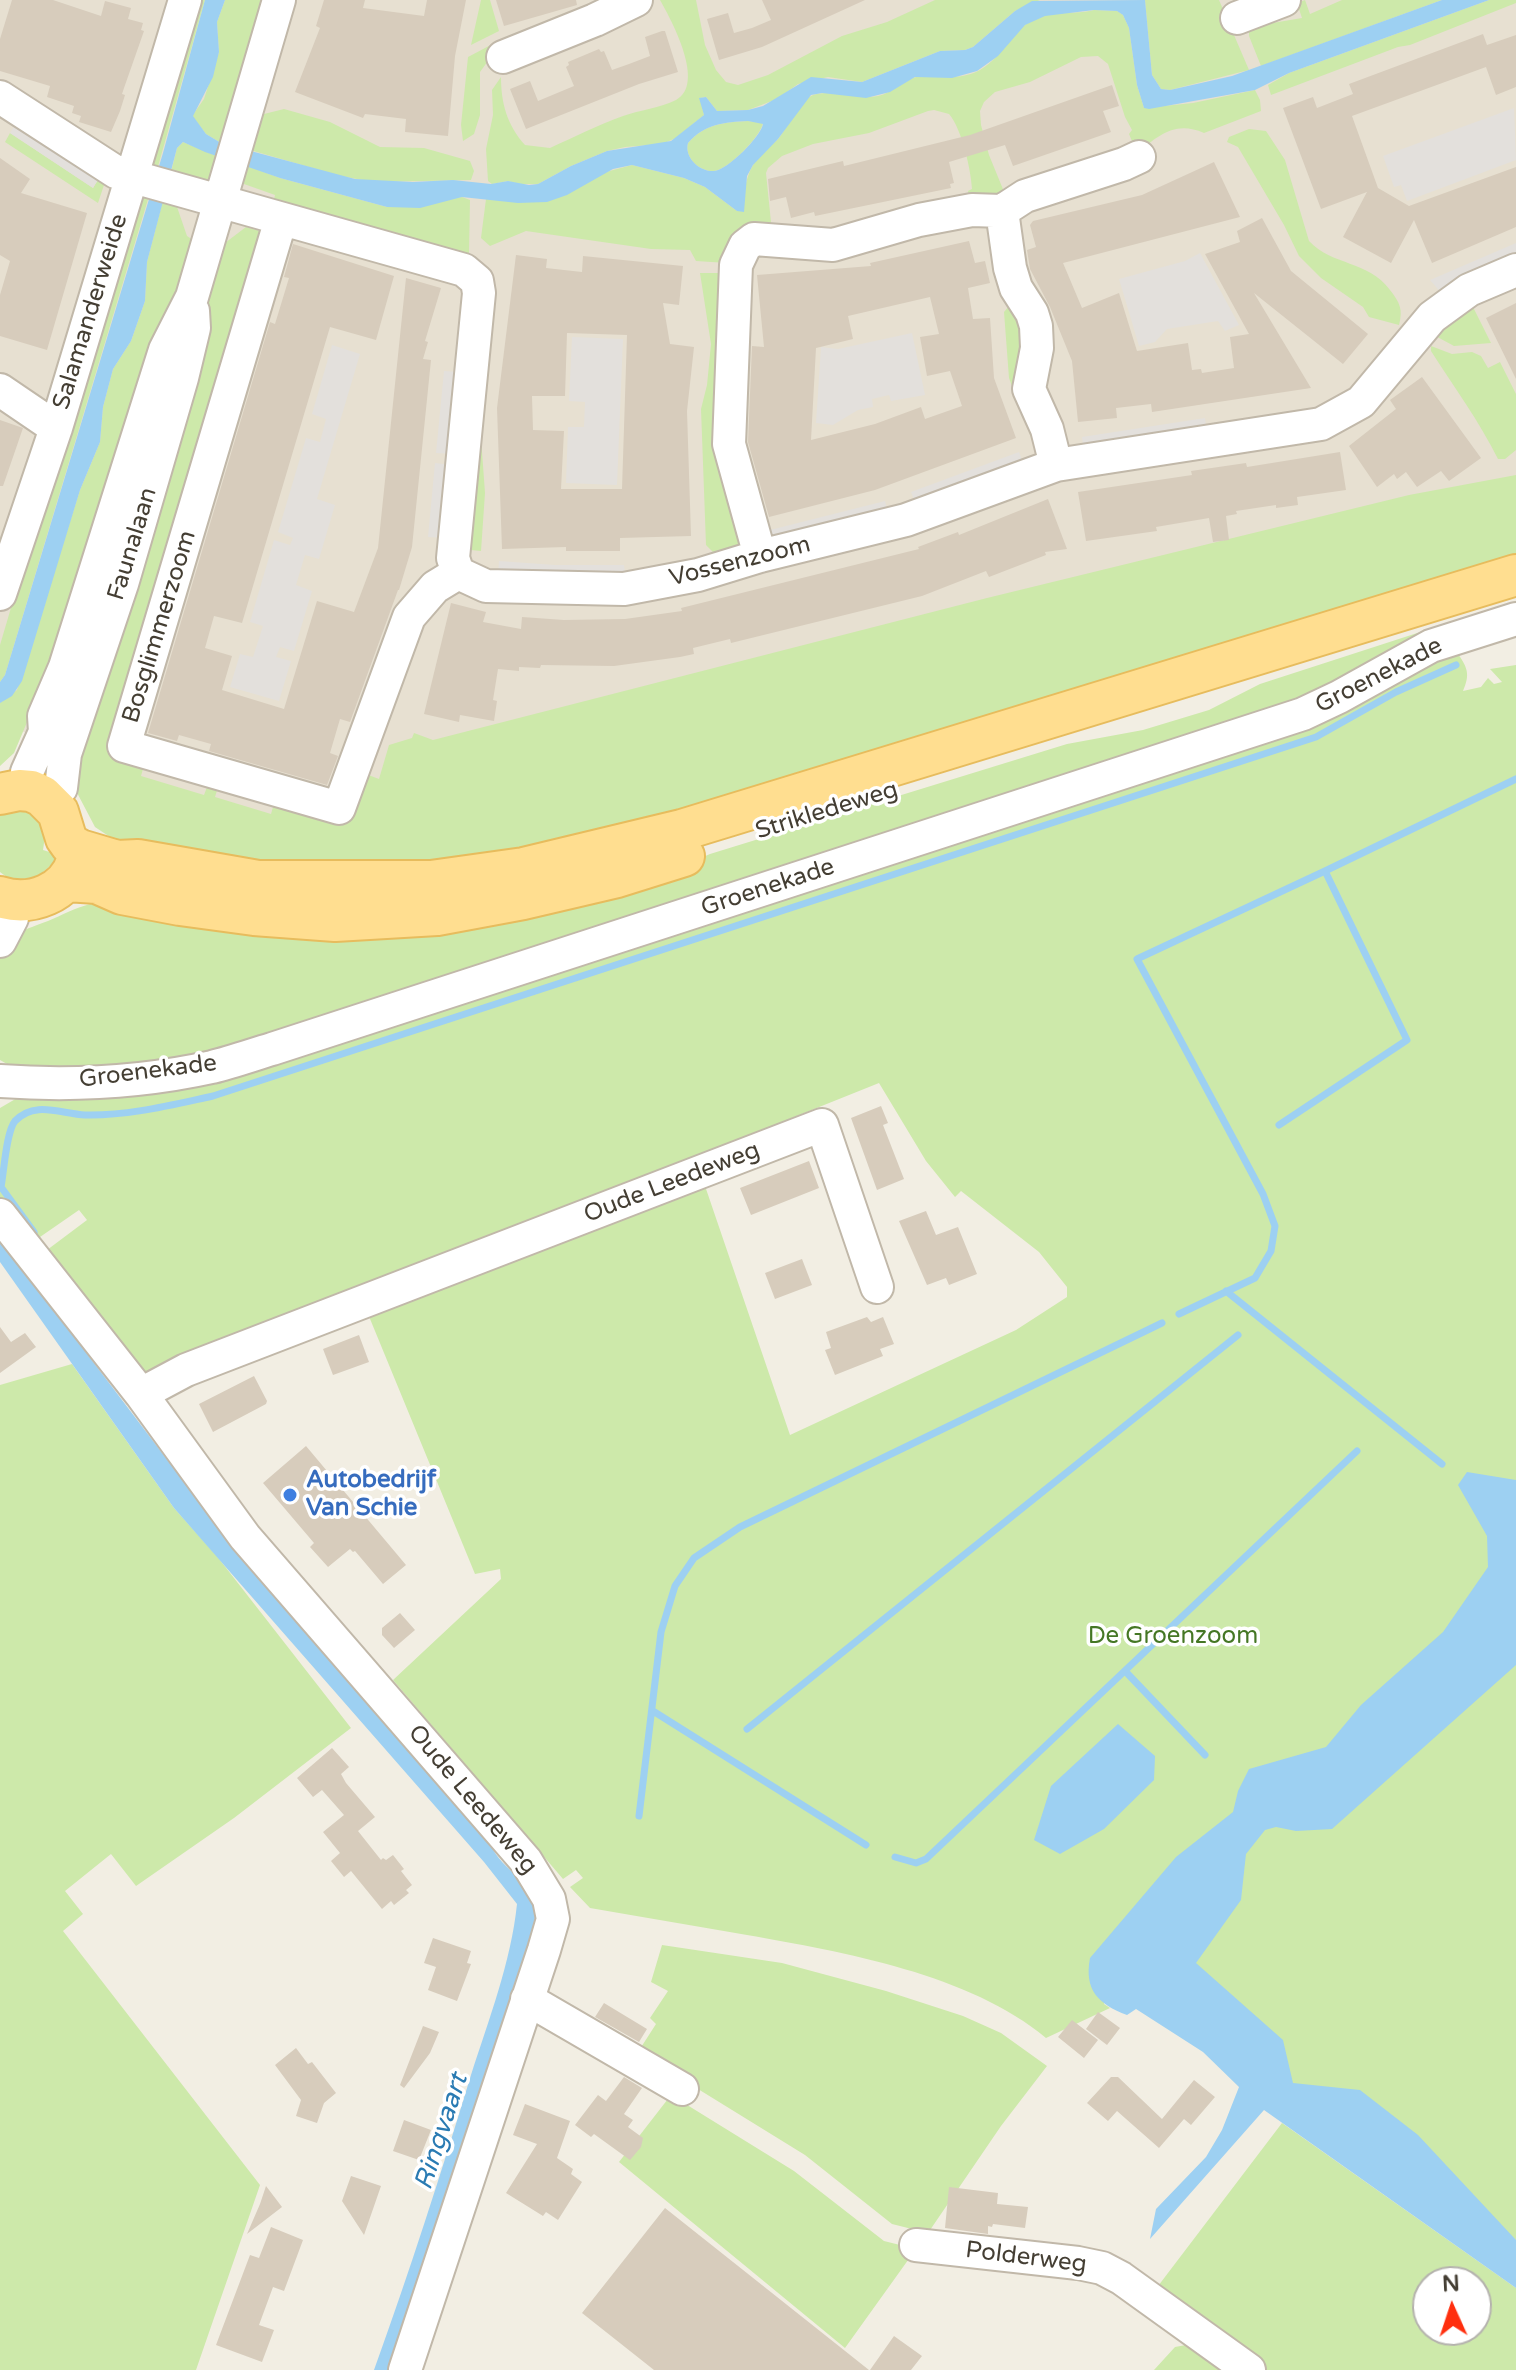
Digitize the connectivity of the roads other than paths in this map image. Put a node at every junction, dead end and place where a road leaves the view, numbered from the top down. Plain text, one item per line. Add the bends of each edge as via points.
1 (279, 0) edge
2 (636, 0) edge
3 (1284, 0) edge
4 (182, 1) edge
5 (1237, 18) dead end
6 (503, 57) dead end
7 (0, 97) edge
8 (1139, 157) dead end
9 (137, 178) junction
10 (224, 186) junction
11 (1002, 211) junction
12 (281, 219) junction
13 (1516, 270) edge
14 (192, 297) junction
15 (0, 390) edge
16 (56, 428) junction
17 (1056, 465) junction
18 (760, 556) junction
19 (458, 573) junction
20 (1516, 575) edge
21 (0, 594) edge
22 (1516, 597) edge
23 (1516, 619) edge
24 (20, 782) edge
25 (74, 867) junction
26 (130, 877) junction
27 (7, 914) edge
28 (0, 1081) edge
29 (0, 1215) edge
30 (877, 1287) dead end
31 (141, 1394) junction
32 (527, 1999) junction
33 (682, 2089) dead end
34 (916, 2245) dead end
35 (405, 2370) edge
36 (1249, 2370) edge

1 - 10 street, Faunalaan
2 - 6 street
3 - 5 street
4 - 9 street, Salamanderweide
7 - 9 street via 105,167
8 - 11 street via 1025,196
9 - 10 street via 183,191
9 - 16 street, Salamanderweide
10 - 12 street
10 - 14 street, Faunalaan
11 - 17 street via 1010,268 1036,326 1029,389
11 - 18 street via 972,210 919,220 833,245 754,239 745,246 736,265 729,444
12 - 19 street via 464,270 477,281 453,544
12 - 19 street, Bosglimmerzoom via 124,746 339,808 409,617 435,587
13 - 17 street, Vossenzoom via 1469,290 1432,317 1361,402 1321,424
14 - 24 street, Faunalaan via 165,350 65,667 44,716 45,732
14 - 24 street, Faunalaan via 194,328 185,368 65,754
15 - 16 street, Salamanderweide
16 - 21 street
17 - 18 street, Vossenzoom via 906,520
18 - 19 street, Vossenzoom via 624,589 486,586
20 - 26 main road, Strikledeweg via 682,830 524,868 431,881
22 - 26 main road, Strikledeweg via 617,877 523,899 437,915 335,921 254,915
23 - 28 street, Groenekade via 1431,646 1303,714 243,1058 116,1080
24 - 25 main road via 75,808
25 - 26 main road, Strikledeweg via 94,896
25 - 26 main road, Strikledeweg via 119,848
25 - 27 main road via 41,897
29 - 31 street, Oude Leedeweg
30 - 31 street, Oude Leedeweg via 822,1125 186,1370
31 - 32 street, Oude Leedeweg via 245,1537 536,1873 553,1919
32 - 33 street
32 - 35 street, Oude Leedeweg
34 - 36 street, Polderweg via 1102,2268

